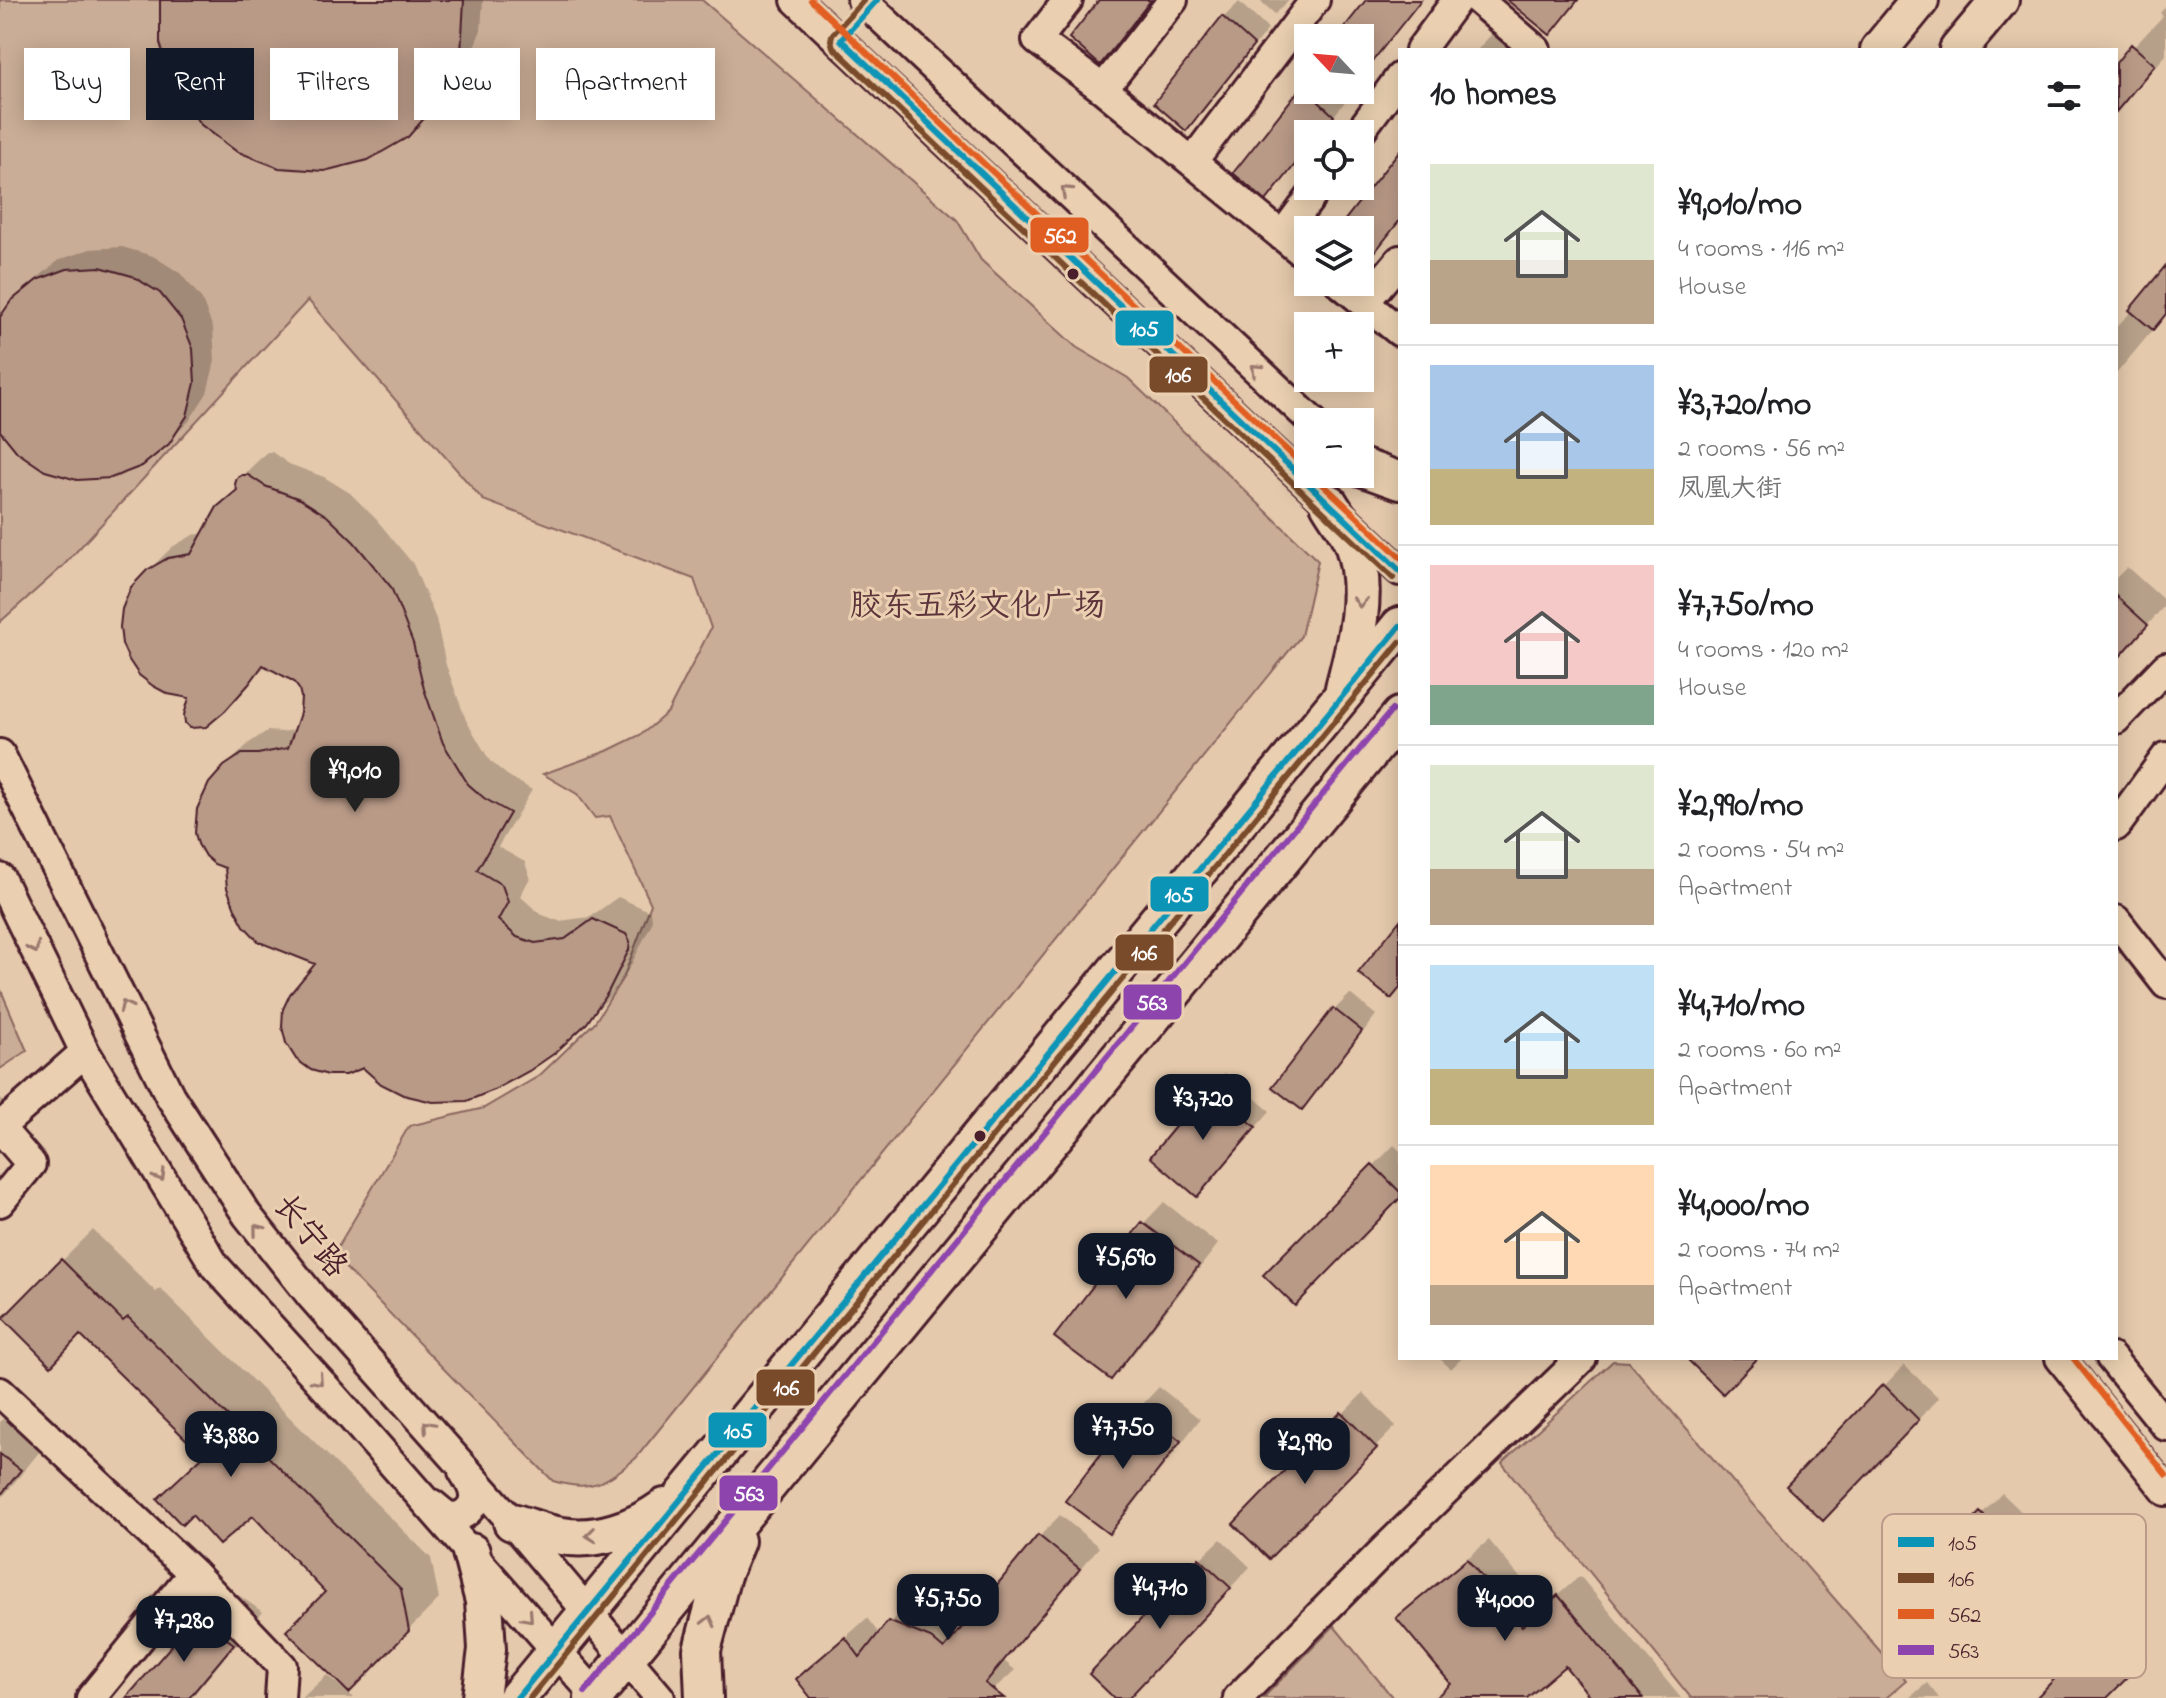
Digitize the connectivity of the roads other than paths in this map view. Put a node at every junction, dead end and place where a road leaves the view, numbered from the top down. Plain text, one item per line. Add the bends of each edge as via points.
1 (796, 0) edge
2 (1068, 0) edge
3 (1173, 0) edge
4 (1315, 0) edge
5 (1457, 0) edge
6 (1478, 0) edge
7 (1920, 0) edge
8 (2000, 0) edge
9 (870, 3) edge
10 (841, 40) junction
11 (1421, 48) edge
12 (1534, 48) edge
13 (1881, 48) edge
14 (1960, 48) edge
15 (1398, 80) edge
16 (1103, 89) junction
17 (1368, 120) edge
18 (1192, 162) junction
19 (1309, 200) edge
20 (1282, 236) junction
21 (1294, 246) edge
22 (1398, 262) edge
23 (1356, 296) edge
24 (1364, 303) junction
25 (1398, 330) edge
26 (1298, 408) edge
27 (1374, 471) edge
28 (1374, 479) edge
29 (1398, 480) edge
30 (1398, 501) edge
31 (1329, 503) junction
32 (1398, 569) edge
33 (1398, 628) edge
34 (2166, 667) edge
35 (1341, 698) junction
36 (2118, 717) edge
37 (1398, 718) edge
38 (1398, 743) edge
39 (0, 754) edge
40 (2166, 757) edge
41 (1354, 772) junction
42 (2118, 823) edge
43 (0, 878) edge
44 (2118, 923) edge
45 (2166, 984) edge
46 (85, 1052) junction
47 (0, 1128) edge
48 (0, 1202) edge
49 (1580, 1360) edge
50 (2062, 1360) edge
51 (2113, 1360) edge
52 (0, 1392) edge
53 (2166, 1426) edge
54 (457, 1459) junction
55 (2166, 1491) edge
56 (686, 1493) junction
57 (421, 1497) junction
58 (748, 1510) junction
59 (512, 1522) junction
60 (471, 1552) junction
61 (193, 1573) junction
62 (588, 1612) junction
63 (557, 1650) junction
64 (627, 1658) junction
65 (595, 1697) edge
66 (91, 1698) edge
67 (280, 1698) edge
68 (481, 1698) edge
69 (517, 1698) edge
70 (660, 1698) edge
71 (704, 1698) edge
72 (1238, 1698) edge

1 - 10 street
2 - 16 street via 1037,40
3 - 16 street
4 - 18 street
5 - 11 street
6 - 12 street
7 - 13 main road
8 - 14 main road
9 - 10 street
26 -> 9 street
10 - 31 street
15 - 17 street
16 - 18 street
18 - 20 street
19 - 20 street
20 - 21 street
22 - 24 street
23 - 24 street
24 - 25 street
27 - 29 main road
28 - 30 street
31 - 32 street
31 -> 35 main road via 1353,543 1360,570 1361,602
33 - 35 main road
34 - 36 street
35 - 56 main road
37 - 41 main road
38 - 41 main road
54 -> 39 street, 长宁路 via 312,1297 247,1215 204,1149 170,1096
40 - 42 street
41 - 58 main road
43 -> 46 street
44 - 45 street
46 - 47 street
46 -> 57 street via 215,1266
47 - 48 street via 31,1164
49 - 72 street
50 - 55 street
51 - 53 street
52 - 61 street
54 - 57 street via 474,1492 468,1510 460,1516 445,1515
54 - 59 street, 长宁路
56 -> 59 main road via 650,1518 591,1536 562,1536
56 - 62 main road
57 - 60 street
58 - 64 main road
71 -> 58 main road via 702,1650 722,1575
59 - 62 street, 长宁路
60 -> 63 street
60 - 68 main road via 485,1613
61 - 66 street
61 - 67 street via 282,1666
62 - 63 main road
62 - 64 street, 长宁路
63 - 65 street
63 - 69 main road
64 - 65 main road
64 - 70 street, 长宁路

